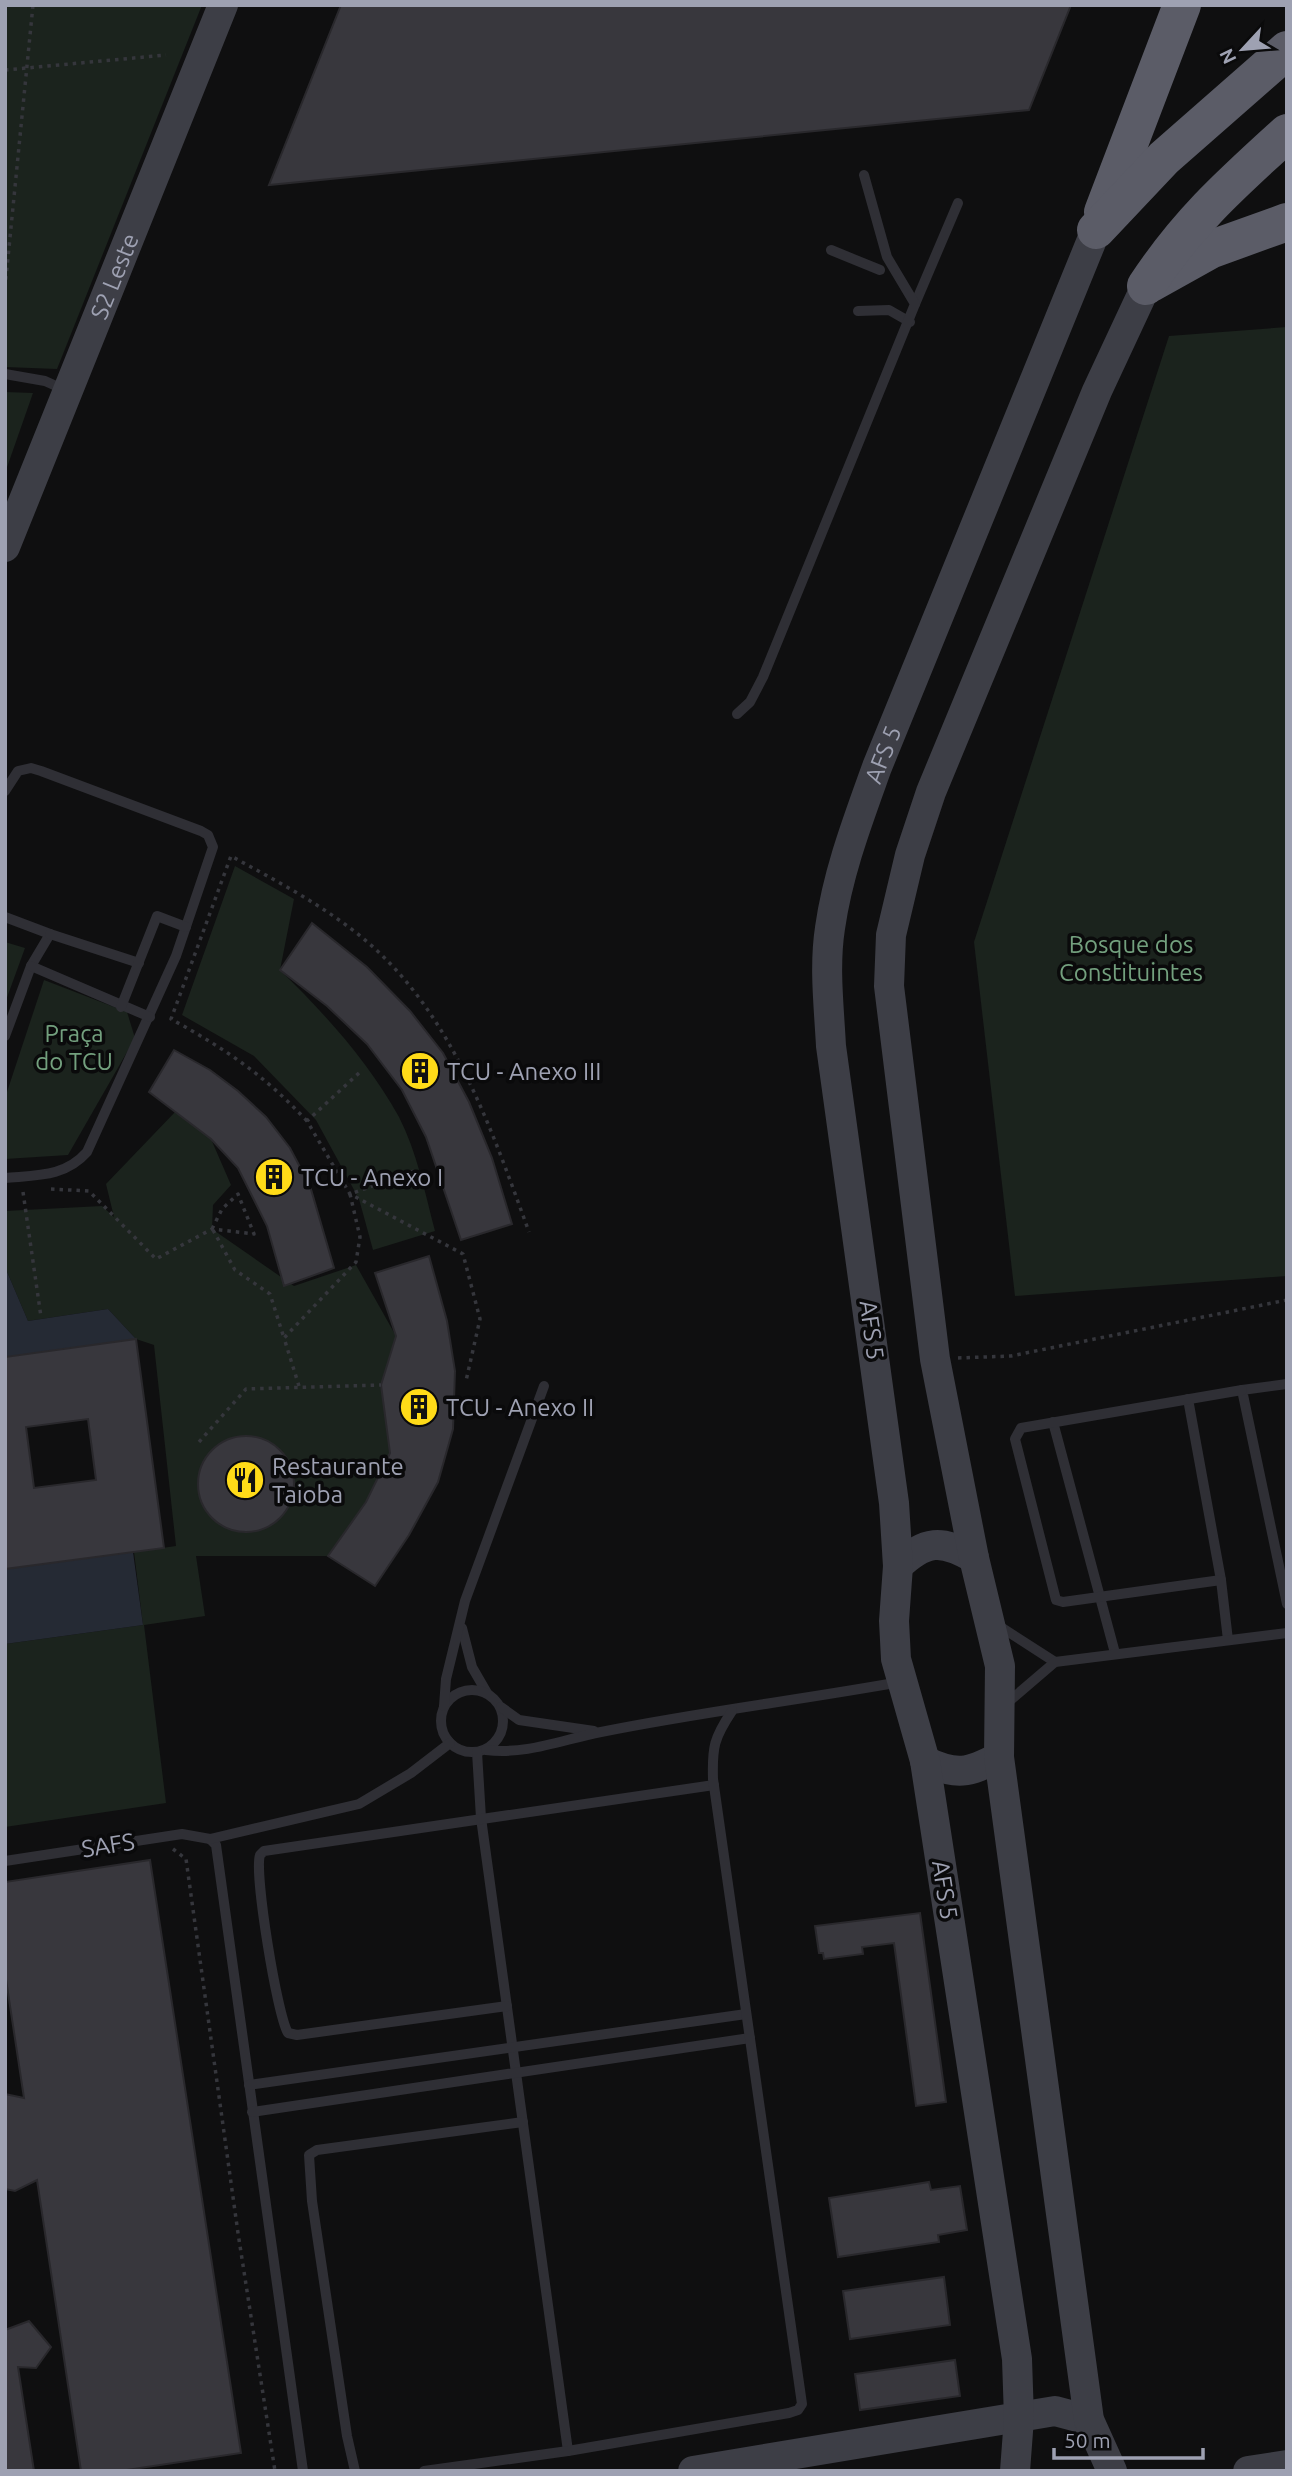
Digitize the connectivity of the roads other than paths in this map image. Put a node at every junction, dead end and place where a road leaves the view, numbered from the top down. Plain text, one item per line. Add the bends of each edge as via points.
1 (223, 5) edge
2 (1182, 5) edge
3 (1287, 50) edge
4 (1287, 134) edge
5 (864, 174) dead end
6 (958, 203) dead end
7 (1287, 222) edge
8 (1096, 230) junction
9 (831, 250) dead end
10 (880, 270) dead end
11 (1146, 286) junction
12 (915, 304) junction
13 (858, 311) dead end
14 (909, 322) junction
15 (5, 374) edge
16 (68, 391) junction
17 (5, 547) edge
18 (737, 714) dead end
19 (5, 791) edge
20 (5, 917) edge
21 (186, 927) junction
22 (50, 933) junction
23 (139, 963) junction
24 (31, 967) junction
25 (121, 1007) junction
26 (150, 1017) junction
27 (5, 1036) edge
28 (5, 1178) edge
29 (1287, 1384) edge
30 (544, 1386) dead end
31 (1242, 1390) junction
32 (1188, 1399) junction
33 (1053, 1422) junction
34 (974, 1558) junction
35 (898, 1566) junction
36 (1221, 1580) junction
37 (1101, 1595) junction
38 (1286, 1598) edge
39 (465, 1601) junction
40 (991, 1621) junction
41 (1287, 1633) edge
42 (1228, 1640) junction
43 (1115, 1653) junction
44 (1055, 1662) junction
45 (901, 1682) junction
46 (487, 1693) junction
47 (444, 1706) junction
48 (501, 1707) junction
49 (1000, 1709) junction
50 (732, 1711) junction
51 (600, 1732) junction
52 (450, 1743) junction
53 (481, 1751) junction
54 (999, 1757) junction
55 (925, 1761) junction
56 (714, 1786) junction
57 (481, 1818) junction
58 (210, 1839) junction
59 (5, 1861) edge
60 (507, 2006) junction
61 (746, 2014) junction
62 (750, 2038) junction
63 (513, 2047) junction
64 (516, 2073) junction
65 (249, 2085) junction
66 (252, 2112) junction
67 (523, 2122) junction
68 (1019, 2418) junction
69 (1089, 2420) junction
70 (568, 2451) junction
71 (1287, 2465) edge
72 (303, 2471) edge
73 (355, 2471) edge
74 (424, 2471) edge
75 (693, 2471) edge
76 (1014, 2471) edge
77 (1112, 2471) edge
78 (1248, 2471) edge

1 - 16 main road, S2 Leste
2 - 8 highway
3 - 8 highway via 1164,158
4 - 11 highway via 1211,202 1175,242
5 - 12 lane via 887,257
6 - 12 lane
7 - 11 highway via 1212,249
8 - 35 main road, AFS 5 via 877,767 845,855 830,929 831,1046 893,1489
9 - 10 lane
11 - 34 main road via 1097,391 931,792 909,855 891,935 890,986 934,1359
12 - 14 lane
13 - 14 lane via 889,310
14 - 18 lane via 763,677 750,702
15 - 16 lane via 45,381
16 - 17 main road, S2 Leste
19 - 21 lane via 18,771 31,768 208,835 214,848
20 - 22 lane
21 - 23 lane via 157,916
21 - 26 lane
22 - 23 lane
22 - 24 lane
23 - 25 lane
24 - 25 lane
24 - 27 lane
25 - 26 lane
26 - 28 lane via 79,1161 61,1173
29 - 31 lane
30 - 39 lane
31 - 32 lane
31 - 38 lane
32 - 33 lane
32 - 36 lane
33 - 37 lane
33 - 37 lane via 1021,1428 1014,1439 1052,1594 1063,1602
34 - 35 main road via 936,1543 914,1551
34 - 40 main road
35 - 45 main road, AFS 5 via 894,1621
36 - 37 lane
36 - 42 lane
37 - 43 lane
39 - 46 lane via 462,1636
39 - 47 lane
40 - 44 lane
40 - 49 main road via 1000,1666
41 - 42 lane
42 - 43 lane
43 - 44 lane
44 - 49 lane
45 - 50 lane
45 - 55 main road, AFS 5
46 - 47 lane via 458,1692
46 - 48 lane
47 - 52 lane via 441,1726
48 - 51 lane via 520,1720
48 - 53 lane via 500,1736
49 - 54 main road
50 - 51 lane
50 - 56 lane via 712,1749
51 - 53 lane via 529,1750
52 - 53 lane via 457,1749
52 - 58 lane, SAFS via 359,1804
53 - 57 lane
54 - 55 main road via 964,1772
54 - 69 main road
55 - 68 main road, AFS 5 via 1017,2359
56 - 57 lane
56 - 61 lane
57 - 60 lane
57 - 60 lane via 264,1852 258,1860 262,1899 288,2033
58 - 59 lane, SAFS via 182,1834
58 - 65 lane via 216,1845
60 - 63 lane
61 - 62 lane
61 - 63 lane
62 - 64 lane
62 - 70 lane via 802,2404 789,2413
63 - 64 lane
63 - 65 lane
64 - 66 lane
64 - 67 lane
65 - 66 lane
66 - 72 lane
67 - 70 lane
67 - 73 lane via 317,2150 309,2155 312,2202
68 - 69 main road via 1055,2411
68 - 75 main road
68 - 76 main road, AFS 5
69 - 77 main road
70 - 74 lane
71 - 78 main road

